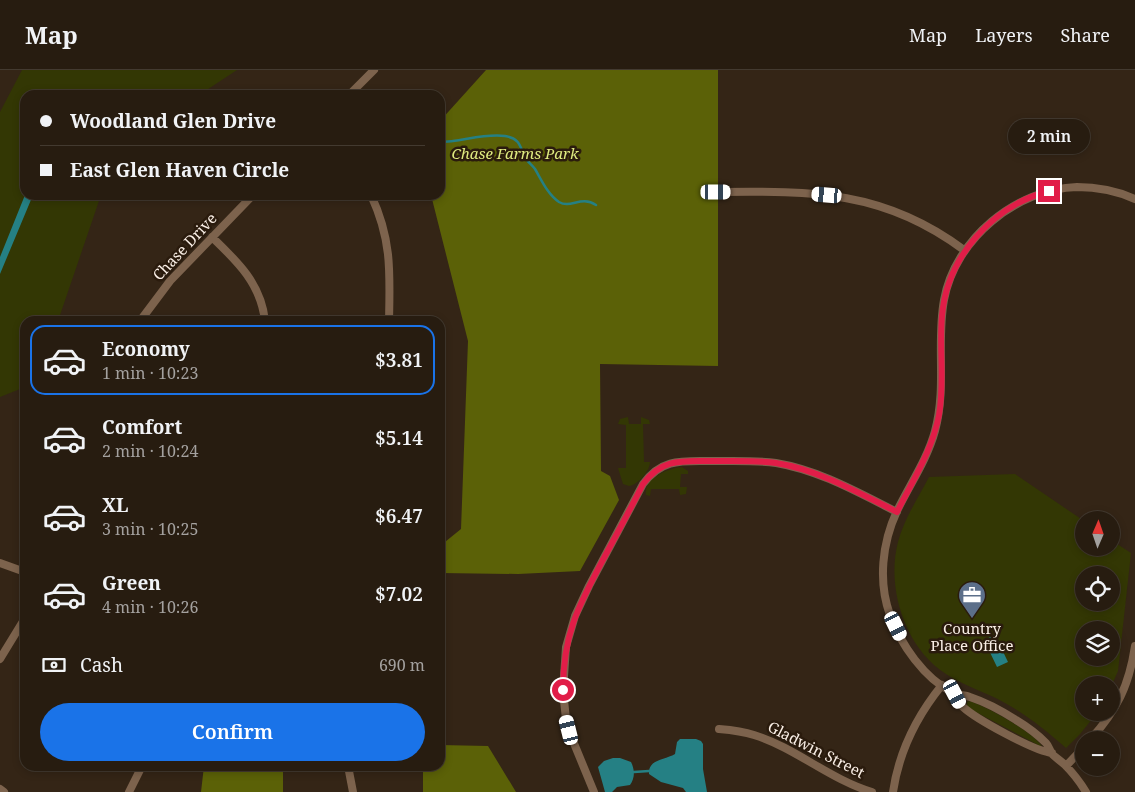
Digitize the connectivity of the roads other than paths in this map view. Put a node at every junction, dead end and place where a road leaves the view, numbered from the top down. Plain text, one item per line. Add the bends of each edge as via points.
1 (374, 70) edge
2 (354, 90) edge
3 (716, 192) dead end
4 (1135, 198) edge
5 (248, 200) edge
6 (373, 200) edge
7 (212, 236) junction
8 (964, 250) junction
9 (144, 316) edge
10 (264, 316) edge
11 (389, 316) edge
12 (897, 512) junction
13 (0, 563) edge
14 (20, 570) edge
15 (20, 626) edge
16 (1135, 646) edge
17 (0, 659) edge
18 (942, 686) junction
19 (955, 694) junction
20 (719, 729) dead end
21 (1098, 731) edge
22 (1052, 753) junction
23 (1075, 756) edge
24 (1066, 766) junction
25 (140, 771) edge
26 (349, 771) edge
27 (0, 789) edge
28 (4, 792) edge
29 (129, 792) edge
30 (352, 792) edge
31 (594, 792) edge
32 (872, 792) edge
33 (893, 792) edge
34 (1086, 792) edge

1 - 2 street
3 - 8 street via 807,193 866,202 928,227
4 - 8 street via 1086,188 1042,193 998,216
5 - 7 street, Chase Drive
6 - 11 street via 388,246
7 - 9 street, Chase Drive via 170,281
7 - 10 street via 252,279
8 - 12 street via 944,299 942,392 938,422 927,455
12 - 18 street via 885,552 884,582 888,608 911,654
12 - 31 street via 832,481 777,464 674,462 658,468 648,478 589,586 575,616 566,647 564,707 572,741
13 - 14 street
15 - 17 street
16 - 21 street via 1123,693 1114,712
18 - 19 street
18 - 33 street via 913,726 897,770
19 - 22 street via 969,697 1015,719 1042,739
19 - 22 street via 961,706 985,721 1037,750
20 - 32 street, Gladwin Street via 761,737 845,782
22 - 24 street
23 - 24 street
24 - 34 street
25 - 29 street
26 - 30 street
27 - 28 street

